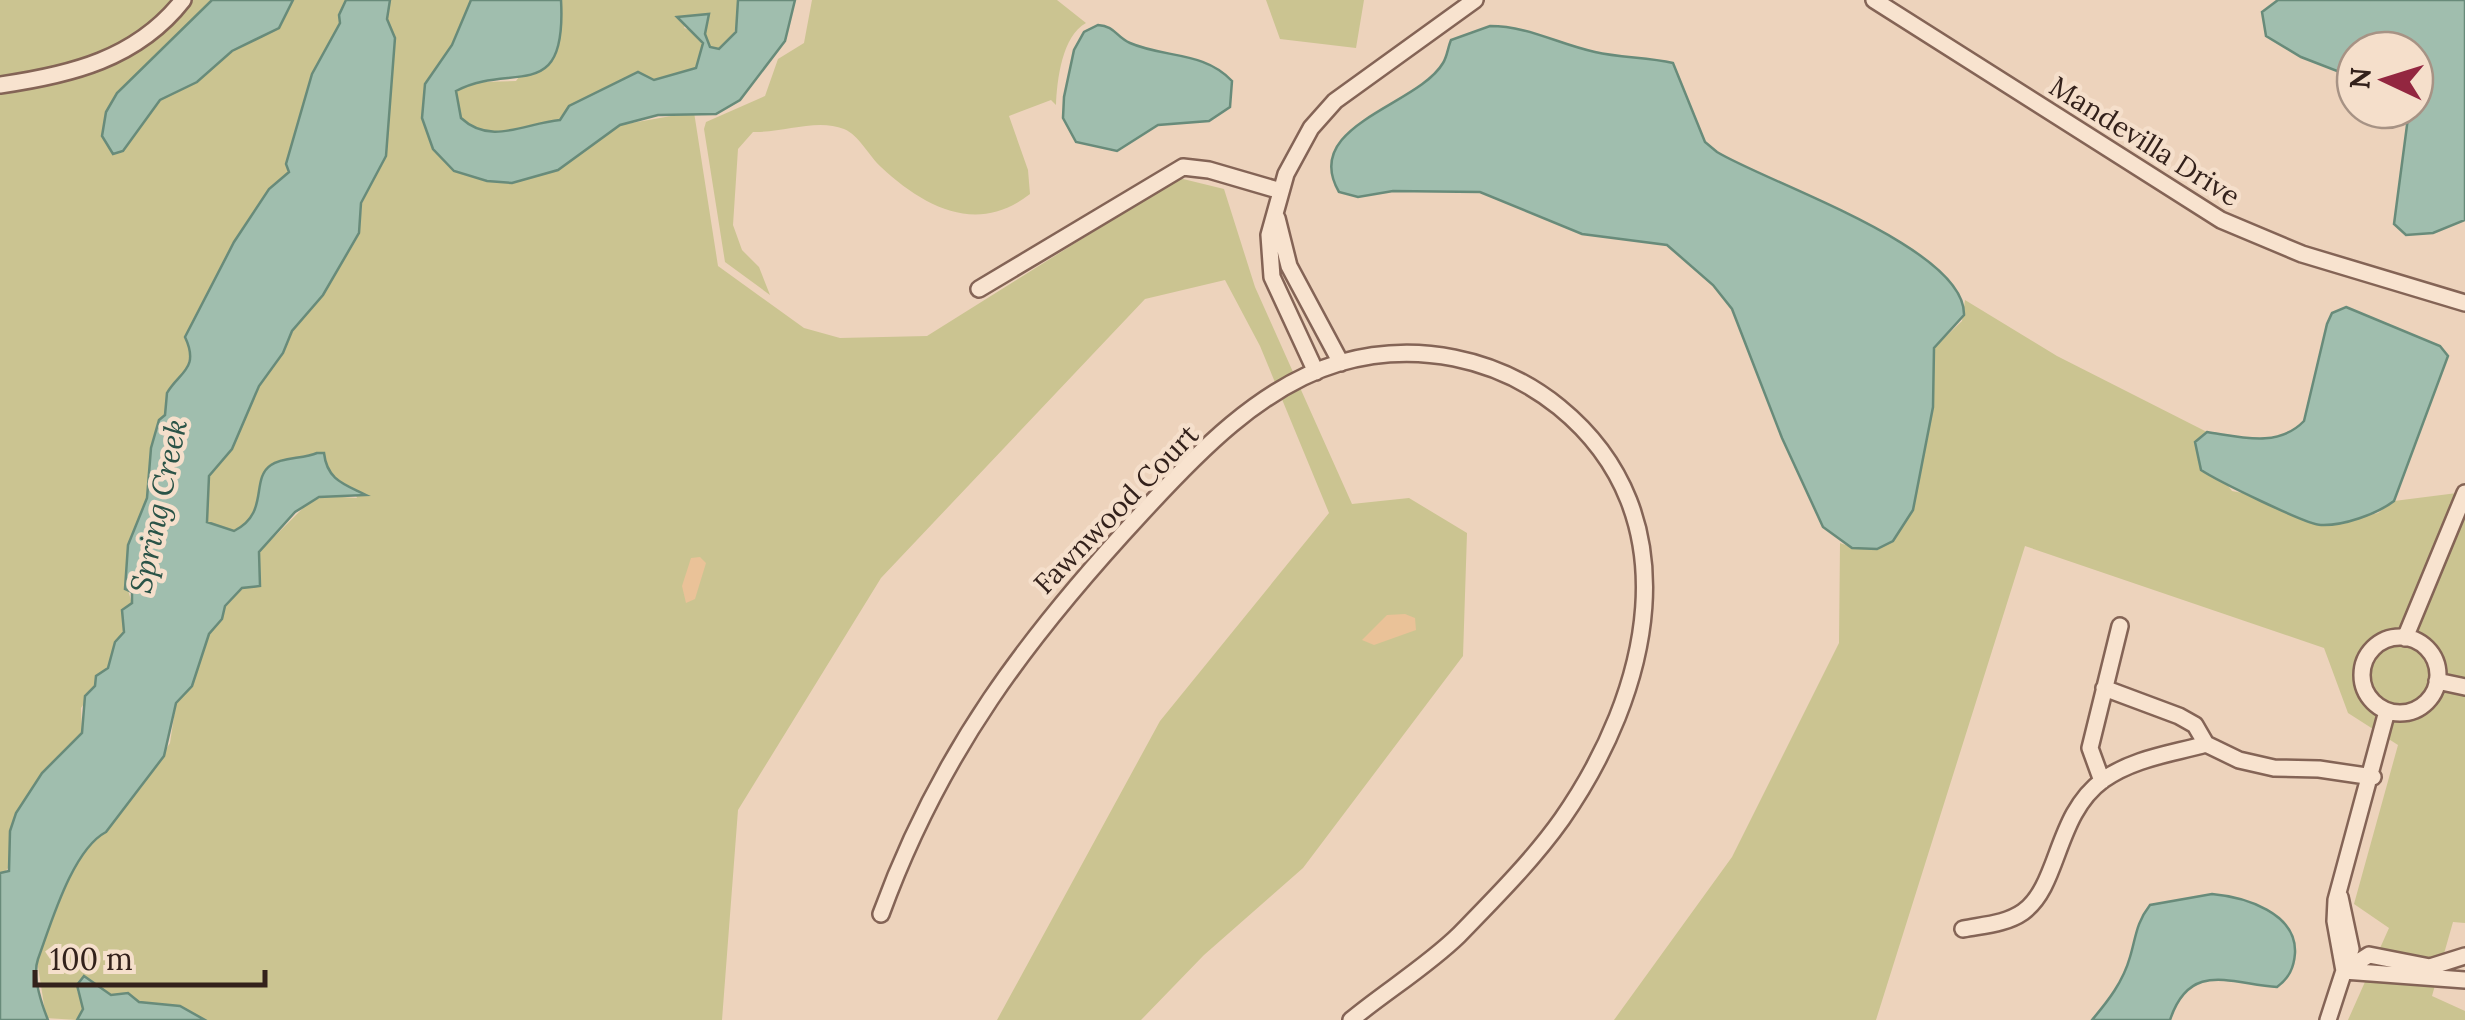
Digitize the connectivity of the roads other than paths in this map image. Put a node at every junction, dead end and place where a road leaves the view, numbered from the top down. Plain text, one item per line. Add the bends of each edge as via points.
1 (183, 0) edge
2 (1475, 0) edge
3 (1874, 0) edge
4 (0, 85) edge
5 (1281, 191) junction
6 (1276, 218) junction
7 (979, 290) dead end
8 (2465, 303) edge
9 (1341, 363) junction
10 (1316, 372) junction
11 (2465, 494) edge
12 (2120, 626) dead end
13 (2406, 638) junction
14 (2437, 682) junction
15 (2465, 687) edge
16 (2104, 688) junction
17 (2388, 711) junction
18 (2206, 744) junction
19 (2372, 777) junction
20 (2102, 781) junction
21 (882, 914) dead end
22 (1963, 929) dead end
23 (2465, 956) edge
24 (2344, 972) junction
25 (2465, 980) edge
26 (1350, 1020) edge
27 (2328, 1020) edge

1 - 4 street via 148,35 104,61
2 - 5 street via 1324,112
3 - 8 street, Mandevilla Drive via 2221,220 2302,254
5 - 6 street
5 - 7 street via 1183,167
6 - 9 street via 1289,266
6 - 10 street via 1269,234 1272,277
9 - 10 street, Fawnwood Court
9 - 26 street, Fawnwood Court via 1395,354 1452,356 1505,374 1553,402 1616,472 1638,525 1646,578 1632,672 1598,756 1561,820 1458,935
10 - 21 street, Fawnwood Court via 1238,421 1193,460 1024,646 913,832
11 - 13 street
12 - 16 street
13 - 14 street via 2435,661
13 - 17 street via 2375,647 2362,670 2370,698
14 - 15 street
14 - 17 street via 2419,708
16 - 18 street via 2179,716 2195,725
16 - 20 street via 2090,748
17 - 19 street
18 - 19 street via 2274,768
18 - 20 street via 2141,761
19 - 24 street via 2338,894 2351,949
20 - 22 street via 2072,814 2036,899 2009,919
23 - 24 street via 2430,967 2369,955
24 - 25 street
24 - 27 street

